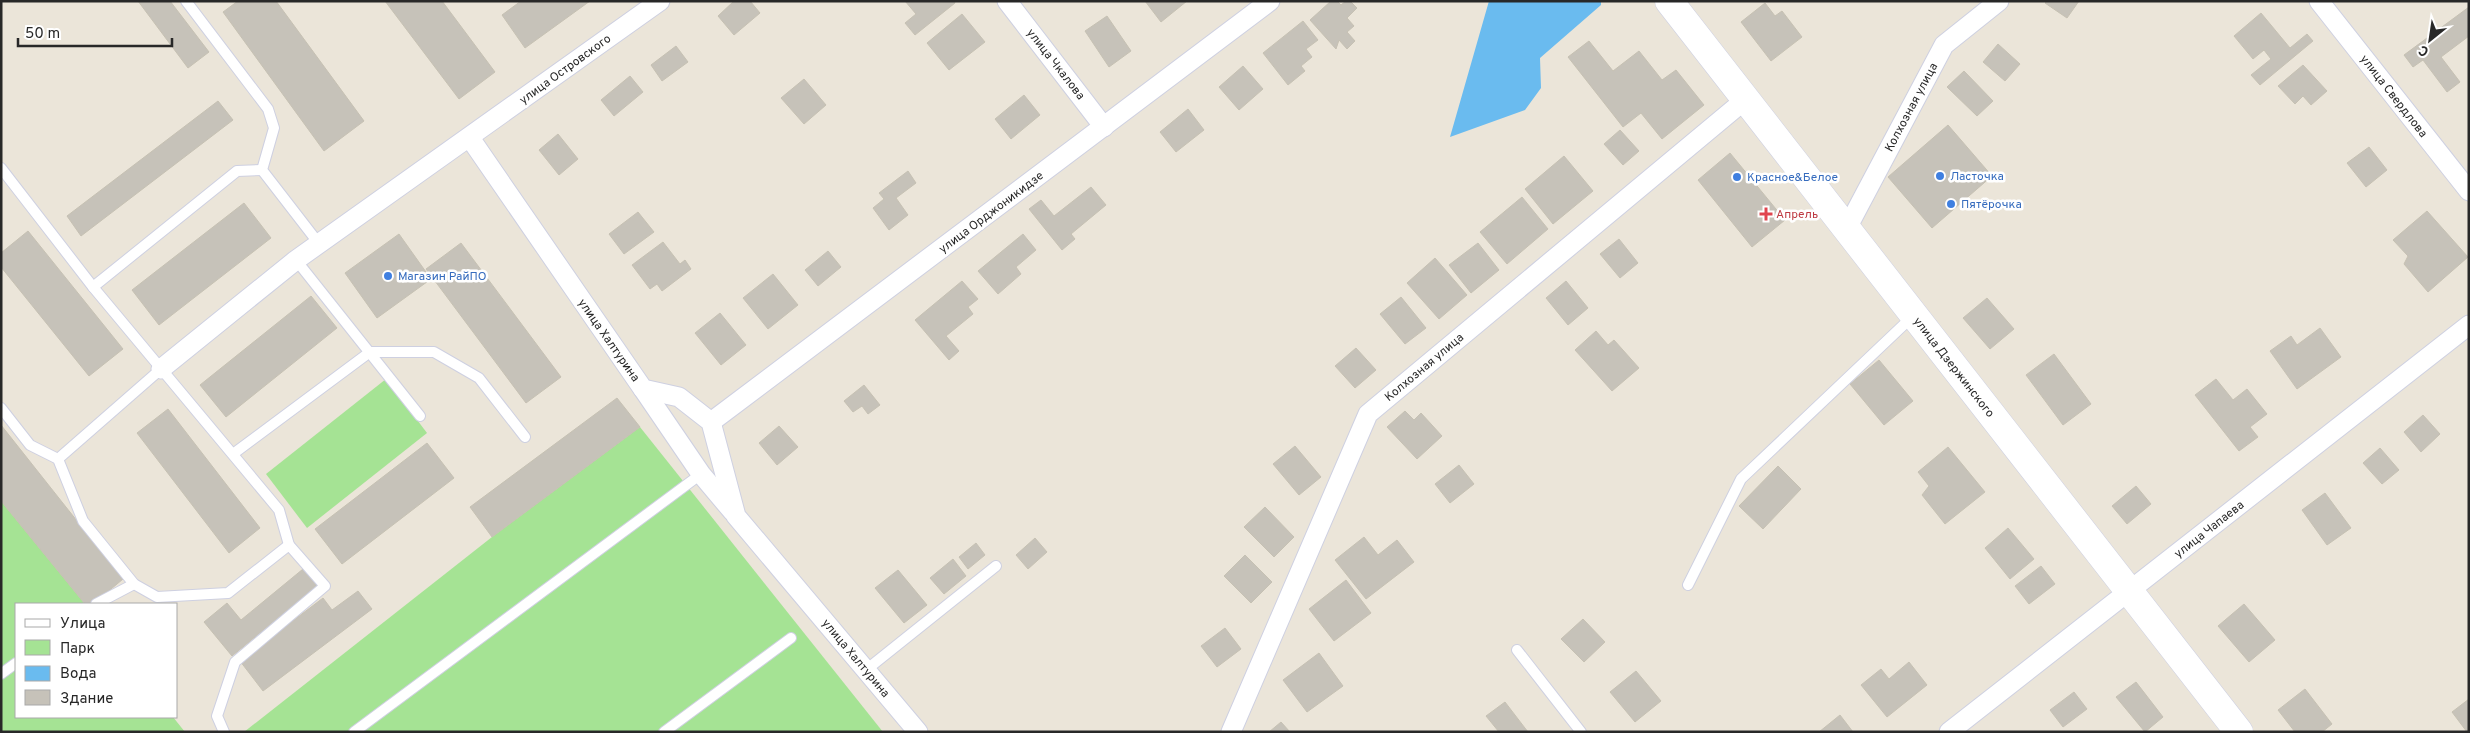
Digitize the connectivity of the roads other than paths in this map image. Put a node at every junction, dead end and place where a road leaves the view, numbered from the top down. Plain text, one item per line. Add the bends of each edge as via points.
1 (186, 1) edge
2 (660, 1) edge
3 (1007, 1) edge
4 (1270, 1) edge
5 (1669, 1) edge
6 (1999, 1) edge
7 (2319, 1) edge
8 (1746, 99) junction
9 (1104, 127) junction
10 (470, 138) junction
11 (1, 168) edge
12 (262, 170) junction
13 (2469, 191) edge
14 (1846, 230) junction
15 (320, 245) junction
16 (296, 260) junction
17 (92, 287) junction
18 (1914, 316) junction
19 (2469, 325) edge
20 (370, 352) junction
21 (161, 369) junction
22 (643, 388) junction
23 (1, 408) edge
24 (420, 416) dead end
25 (712, 422) junction
26 (525, 437) dead end
27 (233, 454) junction
28 (58, 459) junction
29 (701, 474) junction
30 (736, 516) junction
31 (289, 545) junction
32 (996, 566) dead end
33 (134, 584) junction
34 (1688, 585) dead end
35 (2129, 591) junction
36 (98, 603) edge
37 (791, 638) dead end
38 (1517, 650) dead end
39 (15, 664) edge
40 (866, 670) junction
41 (1, 674) edge
42 (224, 732) edge
43 (354, 732) edge
44 (664, 732) edge
45 (918, 732) edge
46 (1231, 732) edge
47 (1581, 732) edge
48 (1949, 732) edge
49 (2239, 732) edge

1 - 12 lane via 268,109 274,128
2 - 10 street, улица Островского
3 - 9 street, улица Чкалова
4 - 9 street, улица Орджоникидзе
5 - 8 street, улица Дзержинского
6 - 14 street, Колхозная улица via 1944,45
7 - 13 street, улица Свердлова
8 - 14 street, улица Дзержинского
8 - 46 street, Колхозная улица via 1368,414
9 - 25 street, улица Орджоникидзе
10 - 15 street, улица Островского
10 - 22 street, улица Халтурина
11 - 17 lane
12 - 15 lane
12 - 17 lane via 238,171
14 - 18 street, улица Дзержинского
15 - 16 street, улица Островского
16 - 20 lane
16 - 21 street, улица Островского
17 - 21 lane
18 - 34 lane via 1742,479
18 - 35 street, улица Дзержинского
19 - 35 street, улица Чапаева
20 - 24 lane
20 - 26 lane via 434,352 479,378
20 - 27 lane
21 - 27 lane
21 - 28 lane
22 - 25 street, улица Халтурина via 679,397
22 - 29 street
23 - 28 lane via 30,445
25 - 30 street, улица Халтурина
27 - 31 lane via 279,510
28 - 33 lane via 83,521
29 - 30 street
29 - 43 lane
30 - 40 street, улица Халтурина
31 - 33 lane via 228,593 157,597
31 - 42 lane via 325,586 235,662 218,716
32 - 40 lane
33 - 36 lane
35 - 48 street, улица Чапаева
35 - 49 street, улица Дзержинского
37 - 44 lane
38 - 47 lane
39 - 41 lane
40 - 45 street, улица Халтурина

